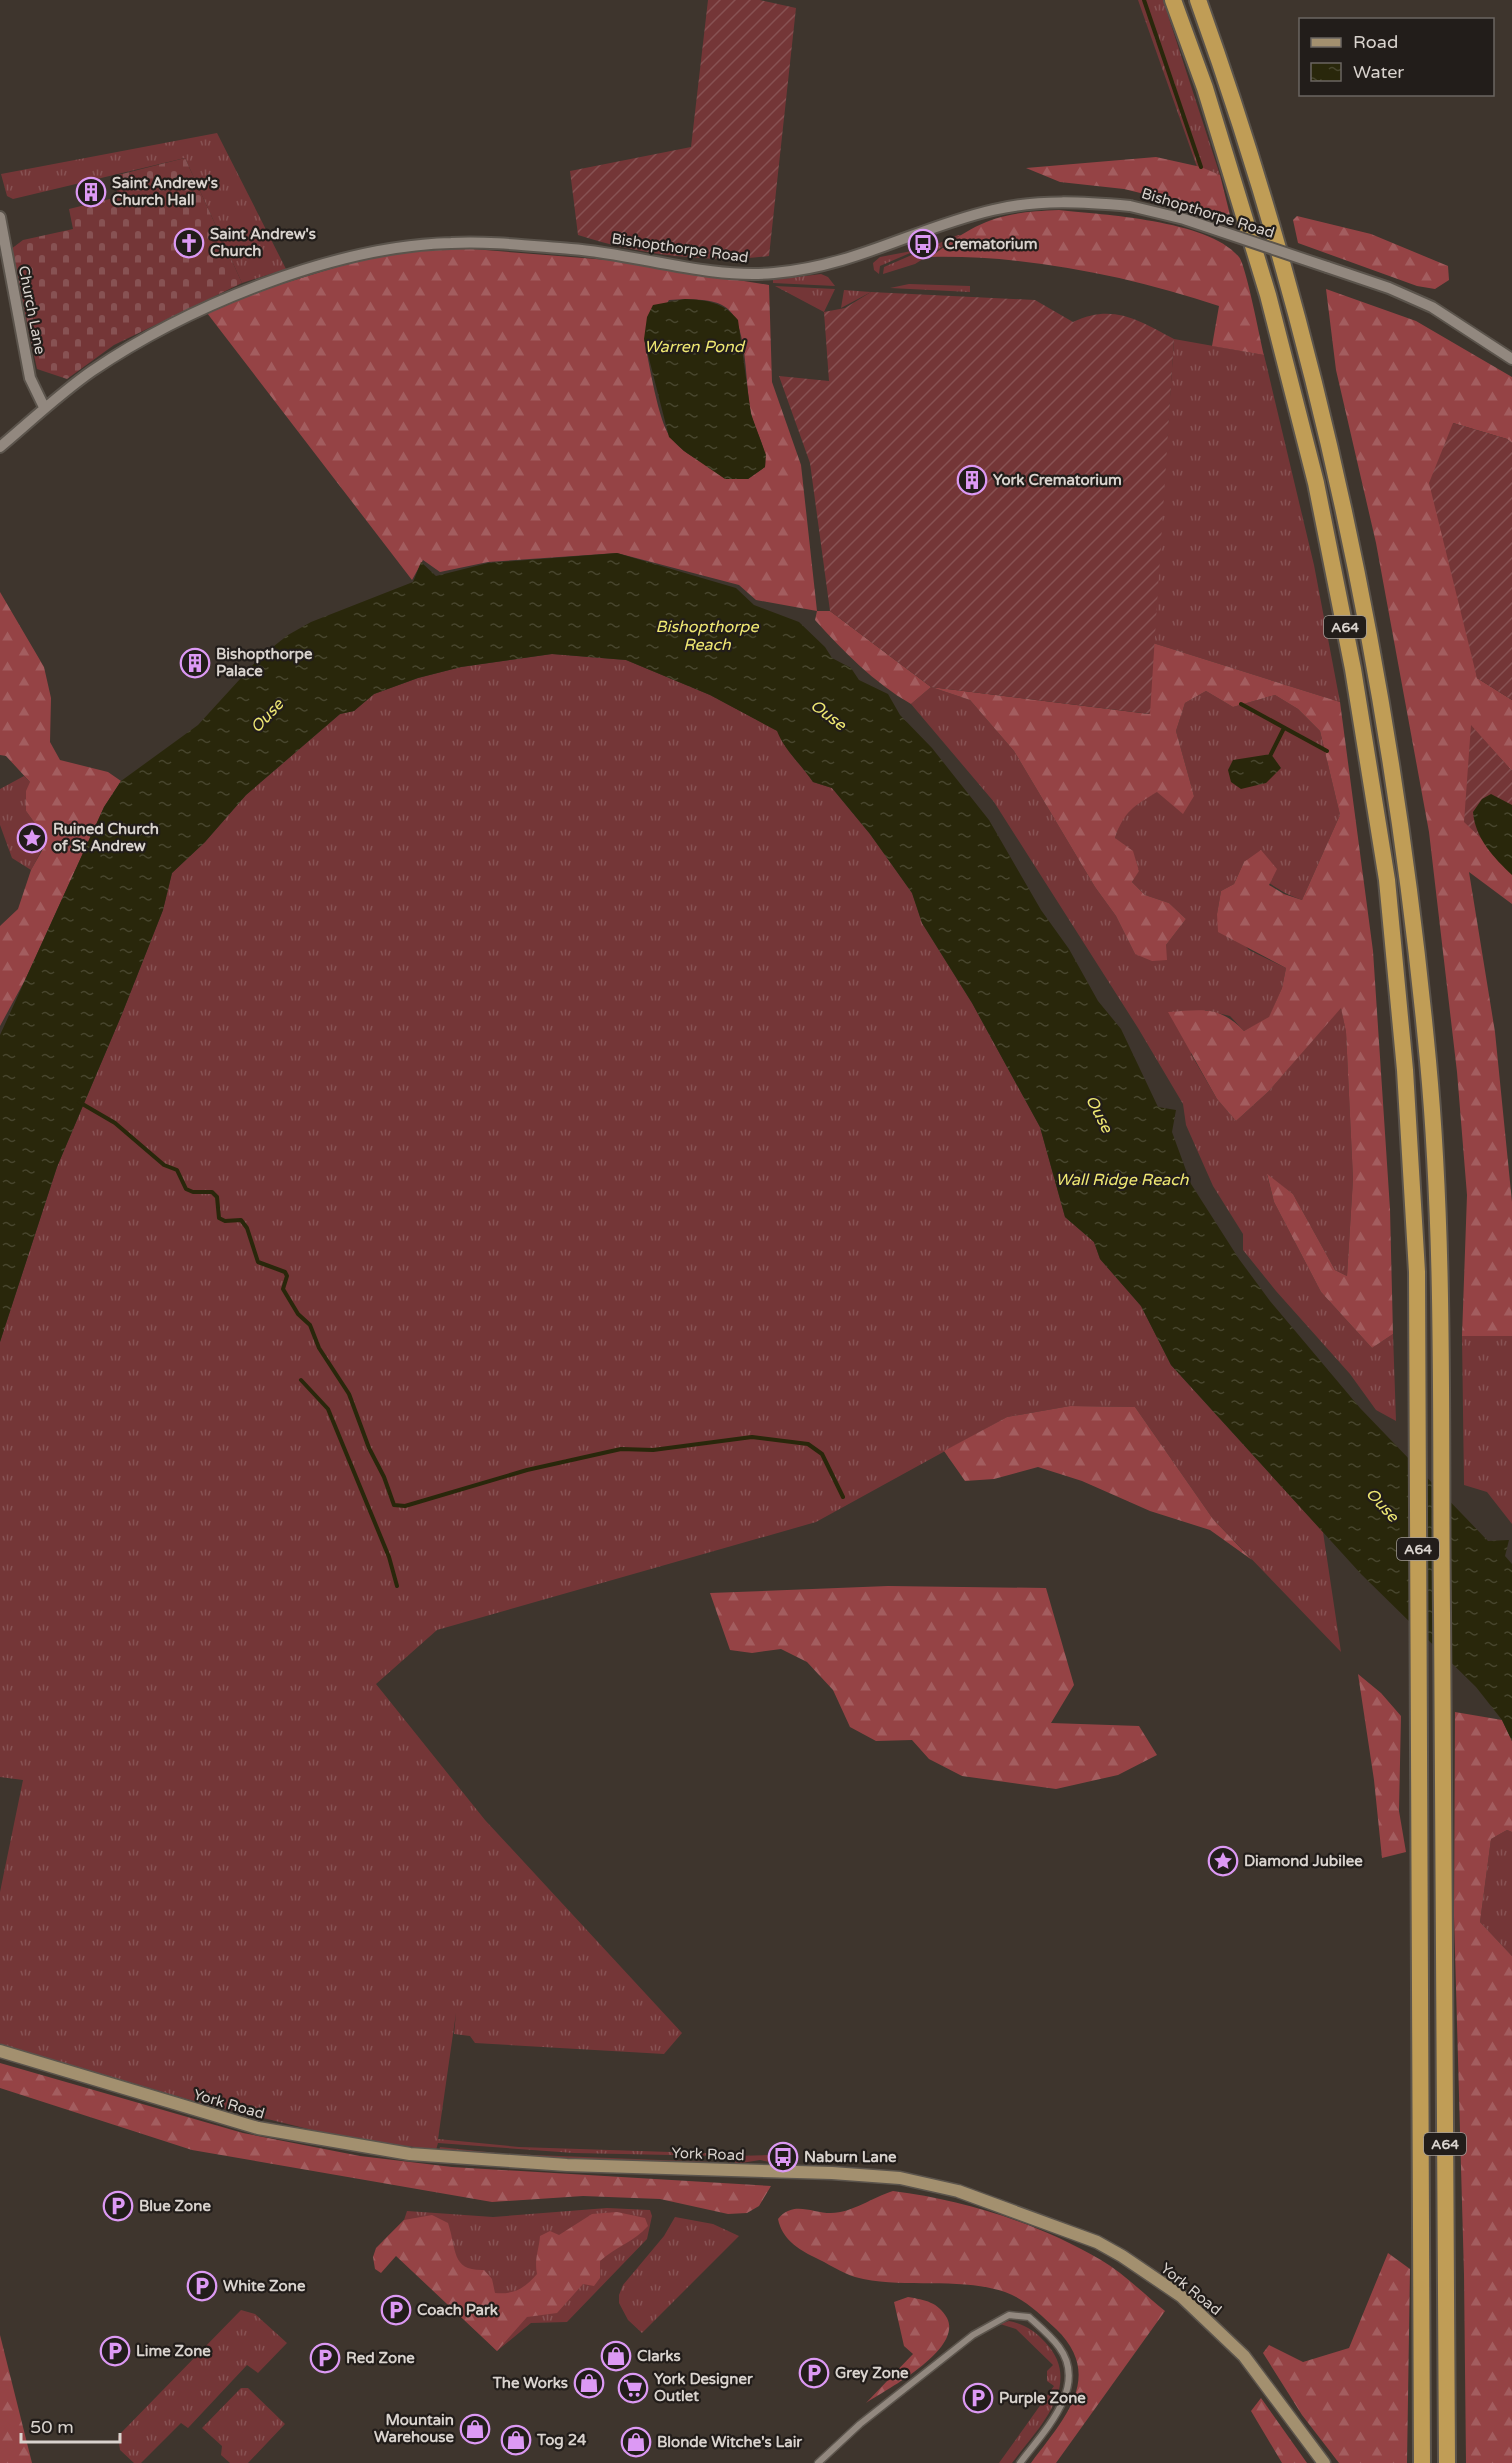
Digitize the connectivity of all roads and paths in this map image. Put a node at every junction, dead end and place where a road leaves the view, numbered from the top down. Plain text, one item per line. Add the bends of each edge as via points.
1 (1173, 0) edge
2 (1197, 0) edge
3 (0, 217) edge
4 (1512, 359) edge
5 (44, 407) junction
6 (0, 447) edge
7 (0, 2051) edge
8 (818, 2463) edge
9 (1020, 2463) edge
10 (1324, 2463) edge
11 (1422, 2463) edge
12 (1447, 2463) edge

1 - 11 highway, A64 via 1269,295 1316,483 1353,669 1387,880 1406,1070 1417,1272
2 - 12 highway, A64 via 1227,82 1291,291 1337,476 1375,661 1411,898 1428,1069 1439,1273
3 - 5 street, Church Lane via 30,378
4 - 5 street, Bishopthorpe Road, bridge via 1432,307 1389,288 1184,219 1130,206 1074,201 993,210 832,264 771,273 703,269 626,255 517,245 451,243 368,253 255,287 185,317 119,354
5 - 6 street, Bishopthorpe Road
7 - 10 main road, York Road via 258,2128 410,2154 567,2165 844,2174 900,2178 958,2192 1097,2242 1180,2296 1255,2369
8 - 9 street via 860,2424 973,2335 1009,2315 1029,2317 1060,2348 1068,2364 1065,2400

